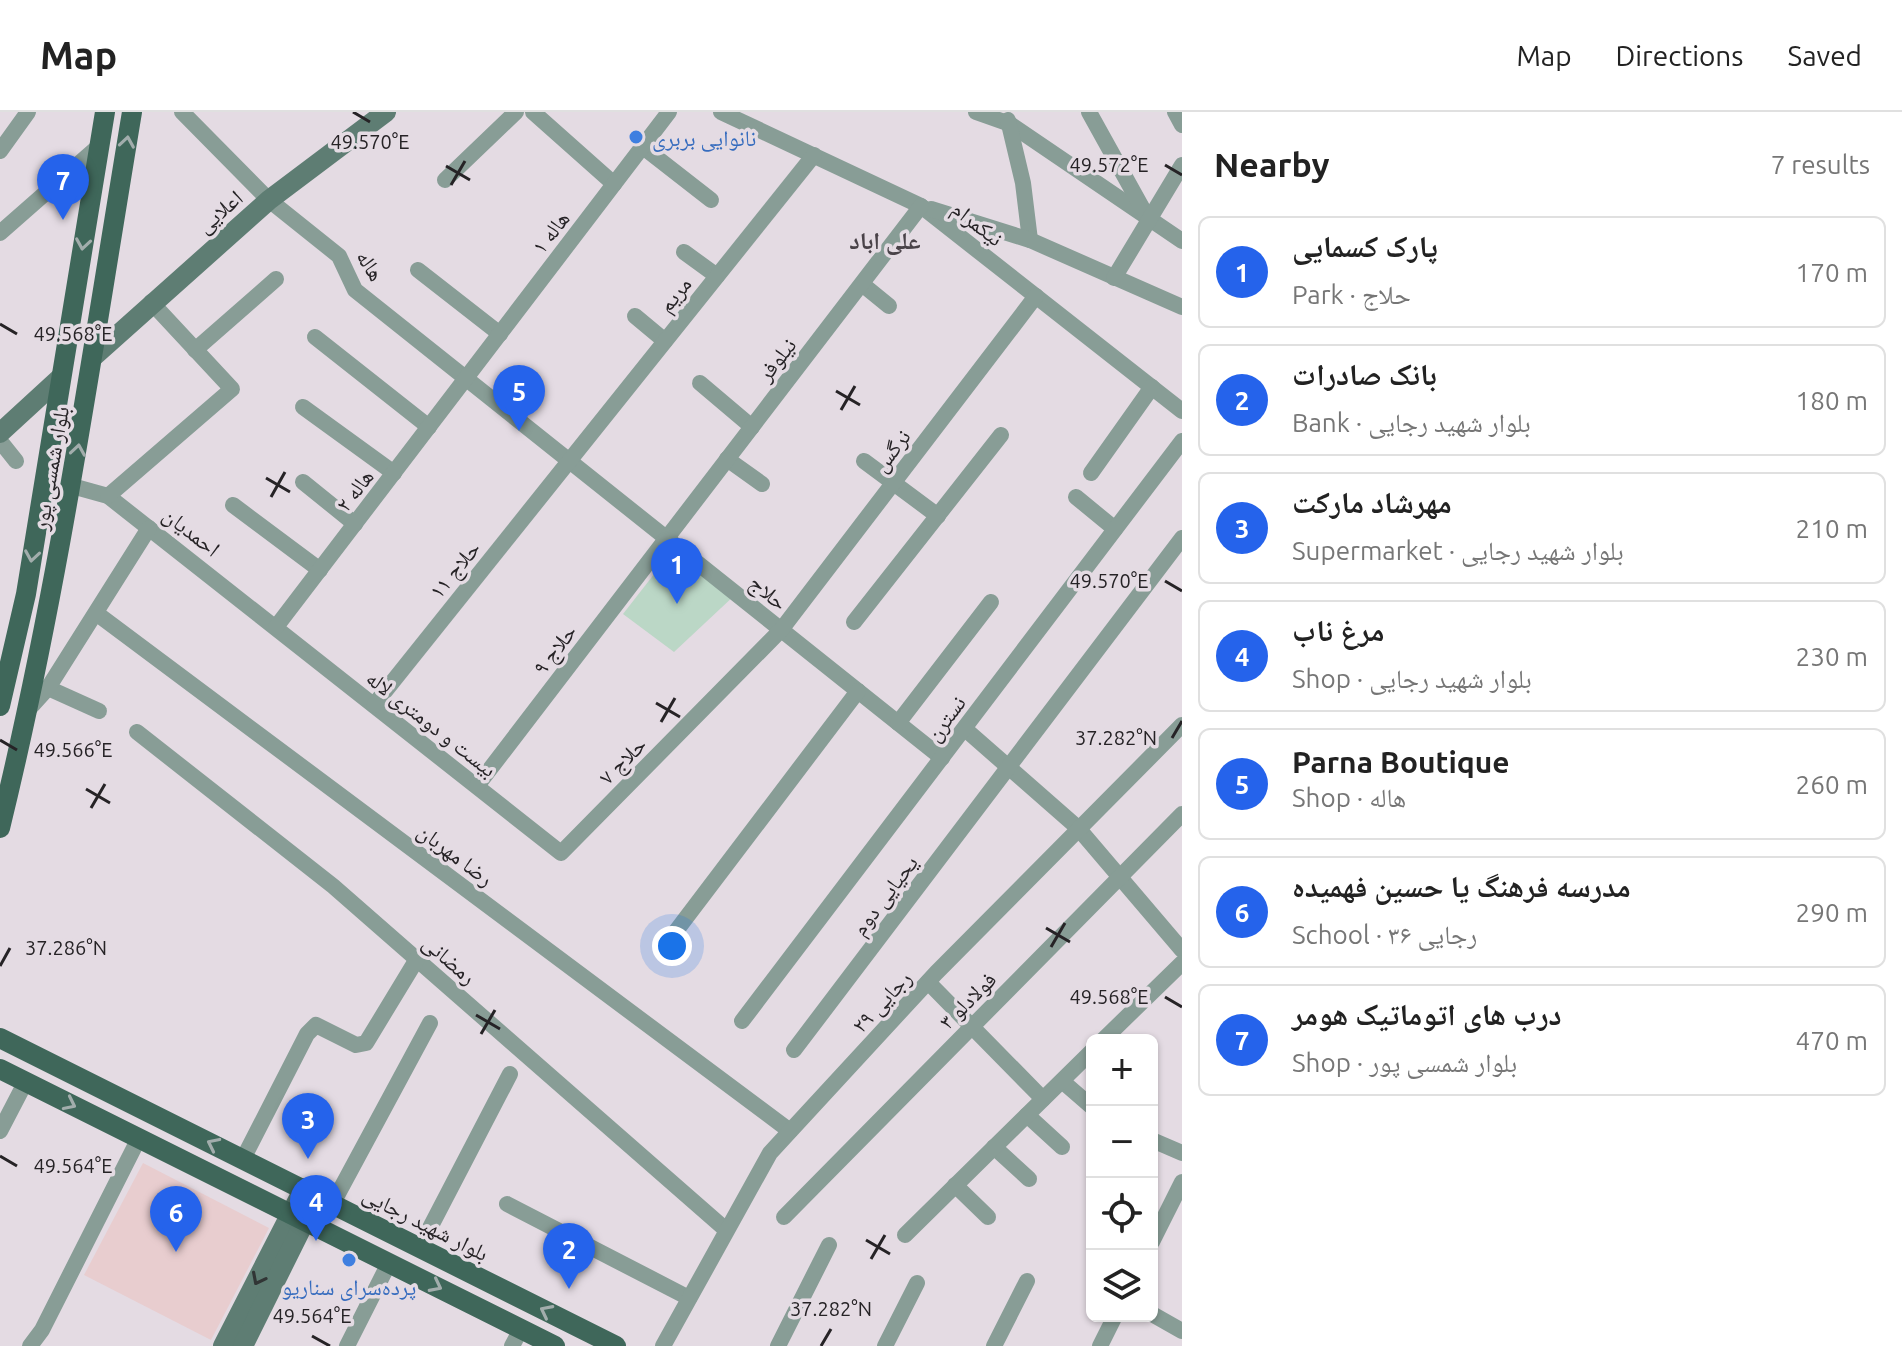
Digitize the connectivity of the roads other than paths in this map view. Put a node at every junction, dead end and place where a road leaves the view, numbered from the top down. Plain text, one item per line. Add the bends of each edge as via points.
1 (28, 112) edge
2 (105, 112) edge
3 (132, 112) edge
4 (182, 112) edge
5 (386, 112) edge
6 (516, 112) edge
7 (533, 112) edge
8 (669, 112) edge
9 (721, 112) edge
10 (976, 112) edge
11 (1089, 112) edge
12 (1175, 112) edge
13 (1007, 118) edge
14 (1182, 125) edge
15 (99, 146) junction
16 (643, 147) junction
17 (0, 151) edge
18 (814, 155) junction
19 (1182, 165) edge
20 (445, 180) dead end
21 (614, 184) junction
22 (269, 200) junction
23 (711, 200) dead end
24 (921, 206) junction
25 (1148, 218) junction
26 (0, 233) edge
27 (1030, 240) junction
28 (1182, 241) edge
29 (684, 252) dead end
30 (418, 270) dead end
31 (717, 276) junction
32 (1114, 278) junction
33 (276, 279) dead end
34 (862, 284) junction
35 (1036, 296) junction
36 (151, 302) junction
37 (889, 306) dead end
38 (1182, 307) edge
39 (635, 316) dead end
40 (500, 334) junction
41 (315, 337) dead end
42 (665, 341) junction
43 (195, 350) junction
44 (93, 357) junction
45 (61, 377) junction
46 (466, 379) junction
47 (700, 383) dead end
48 (1152, 387) junction
49 (303, 407) dead end
50 (1182, 411) edge
51 (429, 427) junction
52 (752, 427) junction
53 (0, 433) edge
54 (1001, 435) dead end
55 (0, 441) edge
56 (1182, 441) edge
57 (727, 459) junction
58 (16, 461) dead end
59 (569, 461) junction
60 (864, 461) dead end
61 (394, 473) junction
62 (1091, 473) dead end
63 (303, 482) dead end
64 (762, 484) dead end
65 (893, 484) junction
66 (72, 486) junction
67 (108, 496) junction
68 (1076, 497) dead end
69 (233, 505) dead end
70 (938, 516) junction
71 (355, 524) junction
72 (149, 528) junction
73 (1115, 529) junction
74 (666, 538) junction
75 (1182, 538) edge
76 (320, 570) junction
77 (991, 602) dead end
78 (96, 613) junction
79 (854, 622) dead end
80 (276, 627) junction
81 (781, 630) junction
82 (6, 657) edge
83 (48, 688) junction
84 (858, 691) junction
85 (374, 705) junction
86 (0, 706) edge
87 (29, 709) junction
88 (99, 711) dead end
89 (898, 723) junction
90 (1182, 725) edge
91 (965, 729) junction
92 (137, 732) dead end
93 (942, 758) junction
94 (1008, 767) junction
95 (477, 786) junction
96 (1182, 814) edge
97 (0, 828) edge
98 (1078, 828) junction
99 (561, 853) joint
100 (1118, 878) junction
101 (670, 939) dead end
102 (1182, 950) edge
103 (417, 959) junction
104 (1182, 963) edge
105 (928, 982) junction
106 (742, 1021) dead end
107 (430, 1023) dead end
108 (973, 1025) junction
109 (1109, 1034) edge
110 (0, 1038) edge
111 (794, 1050) dead end
112 (1086, 1057) edge
113 (0, 1069) edge
114 (510, 1074) dead end
115 (1062, 1081) junction
116 (25, 1083) junction
117 (1043, 1099) junction
118 (1091, 1106) edge
119 (1027, 1115) junction
120 (0, 1131) edge
121 (790, 1131) junction
122 (139, 1138) junction
123 (1158, 1143) edge
124 (994, 1147) junction
125 (1062, 1147) dead end
126 (1182, 1153) edge
127 (243, 1159) junction
128 (1029, 1179) dead end
129 (1182, 1182) edge
130 (955, 1185) junction
131 (318, 1195) junction
132 (507, 1204) dead end
133 (299, 1216) junction
134 (784, 1217) dead end
135 (988, 1217) dead end
136 (725, 1229) junction
137 (1158, 1230) edge
138 (905, 1235) dead end
139 (829, 1245) dead end
140 (420, 1247) junction
141 (389, 1263) junction
142 (1027, 1281) dead end
143 (917, 1283) dead end
144 (689, 1298) junction
145 (1158, 1317) edge
146 (1112, 1322) edge
147 (1182, 1331) edge
148 (516, 1337) edge
149 (30, 1346) edge
150 (223, 1346) edge
151 (243, 1346) edge
152 (347, 1346) edge
153 (555, 1346) edge
154 (616, 1346) edge
155 (663, 1346) edge
156 (778, 1346) edge
157 (885, 1346) edge
158 (994, 1346) edge
159 (1100, 1346) edge

1 - 17 street
2 - 15 main road, بلوار شمسی پور
44 -> 3 main road, بلوار شمسی پور
4 - 22 street, هاله
5 - 22 street, اعلایی
6 - 20 street
7 - 21 street
8 - 16 street, هاله ۱
9 - 18 street, نیکمرام
10 - 13 street
11 - 25 street
12 - 14 street
13 - 25 street
13 - 27 street
15 - 26 street
15 -> 45 main road, بلوار شمسی پور
16 - 21 street, هاله ۱
16 - 23 street
18 - 24 street, نیکمرام
18 - 31 street, مریم
19 - 25 street
21 - 40 street, هاله ۱
22 - 36 street, اعلایی
22 - 46 street, هاله via 339,256 355,290
24 - 27 street
24 - 34 street, نیلوفر
24 - 35 street, نیکمرام
25 - 28 street
25 - 32 street
27 - 32 street
29 - 31 street
30 - 40 street
31 - 42 street, مریم
32 - 38 street
33 - 43 street
34 - 37 street
34 - 52 street, نیلوفر
35 - 48 street, نیکمرام
35 - 65 street, نرگس
36 - 43 street
36 - 44 street, اعلایی
39 - 42 street
40 - 46 street, هاله ۱
41 - 51 street
42 - 59 street, مریم
43 - 67 street via 232,389
66 -> 44 main road, بلوار شمسی پور
45 - 53 street
45 -> 82 main road, بلوار شمسی پور via 26,594
46 - 51 street, هاله ۲
46 - 59 street, هاله
47 - 52 street
48 - 50 street, نیکمرام
48 - 62 street
49 - 61 street
51 - 61 street, هاله ۲
52 - 57 street, نیلوفر
54 - 70 street
55 - 58 street
56 - 73 street, نسترن
57 - 64 street
57 - 74 street, نیلوفر
59 - 74 street, حلاج
59 - 85 street, حلاج ۱۱
60 - 65 street
61 - 71 street, هاله ۲
63 - 71 street
65 - 70 street
65 - 81 street, نرگس
66 - 67 street, احمدیان
66 - 87 main road, بلوار شمسی پور
67 - 72 street, احمدیان
68 - 73 street
69 - 76 street
70 - 79 street
71 - 76 street, هاله ۲
72 - 78 street
72 - 80 street, احمدیان
73 - 91 street, نسترن
74 - 81 street, حلاج
74 - 95 street, حلاج ۹
75 - 94 street, یحیایی دوم
76 - 80 street, هاله ۲
77 - 89 street
78 - 83 street
78 - 121 street, رضا مهربان
80 - 85 street, بیست و دومتری لاله
81 - 84 street, حلاج
81 - 99 street, حلاج ۷
82 - 86 main road, بلوار شمسی پور
83 - 87 street
83 - 88 street
84 - 89 street, حلاج
84 - 101 street
85 - 95 street, بیست و دومتری لاله
87 - 97 main road, بلوار شمسی پور
89 - 93 street, حلاج
90 - 98 street, رجایی ۲۹
91 - 93 street, نسترن
91 - 94 street
92 - 103 street, رمضانی
93 - 106 street, نسترن
94 - 98 street
94 - 111 street, یحیایی دوم
95 - 99 street, بیست و دومتری لاله
96 - 100 street, فولادلو ۳
98 - 100 street
98 - 105 street, رجایی ۲۹
100 - 102 street
100 - 108 street, فولادلو ۳
103 - 127 street via 366,1043 356,1045 316,1025 307,1034
103 - 136 street, رمضانی
104 - 109 street
105 - 108 street
105 - 121 street, رجایی ۲۹
107 - 131 street
108 - 117 street
108 - 134 street, فولادلو ۳
127 -> 110 main road, بلوار شهید رجایی
112 - 115 street
113 - 116 main road
114 - 140 street
115 - 117 street
115 - 118 street
116 - 120 street
116 -> 122 main road
117 - 119 street
119 - 124 street
119 - 125 street
121 - 136 street, رجایی ۲۹ via 770,1153
122 - 133 main road
122 - 149 street
123 - 126 street
124 - 128 street
124 - 130 street
127 - 131 main road, بلوار شهید رجایی
129 - 137 street
130 - 135 street
130 - 138 street
131 - 133 street
131 - 140 main road, بلوار شهید رجایی
132 - 144 street
133 - 141 main road
133 -> 150 street
133 - 151 street
136 - 144 street, رجایی ۲۹
139 - 156 street
154 -> 140 main road, بلوار شهید رجایی
141 -> 148 main road
141 - 152 street
142 - 158 street
143 - 157 street
144 - 155 street, رجایی ۲۹
145 - 147 street
146 - 159 street
148 - 153 main road

